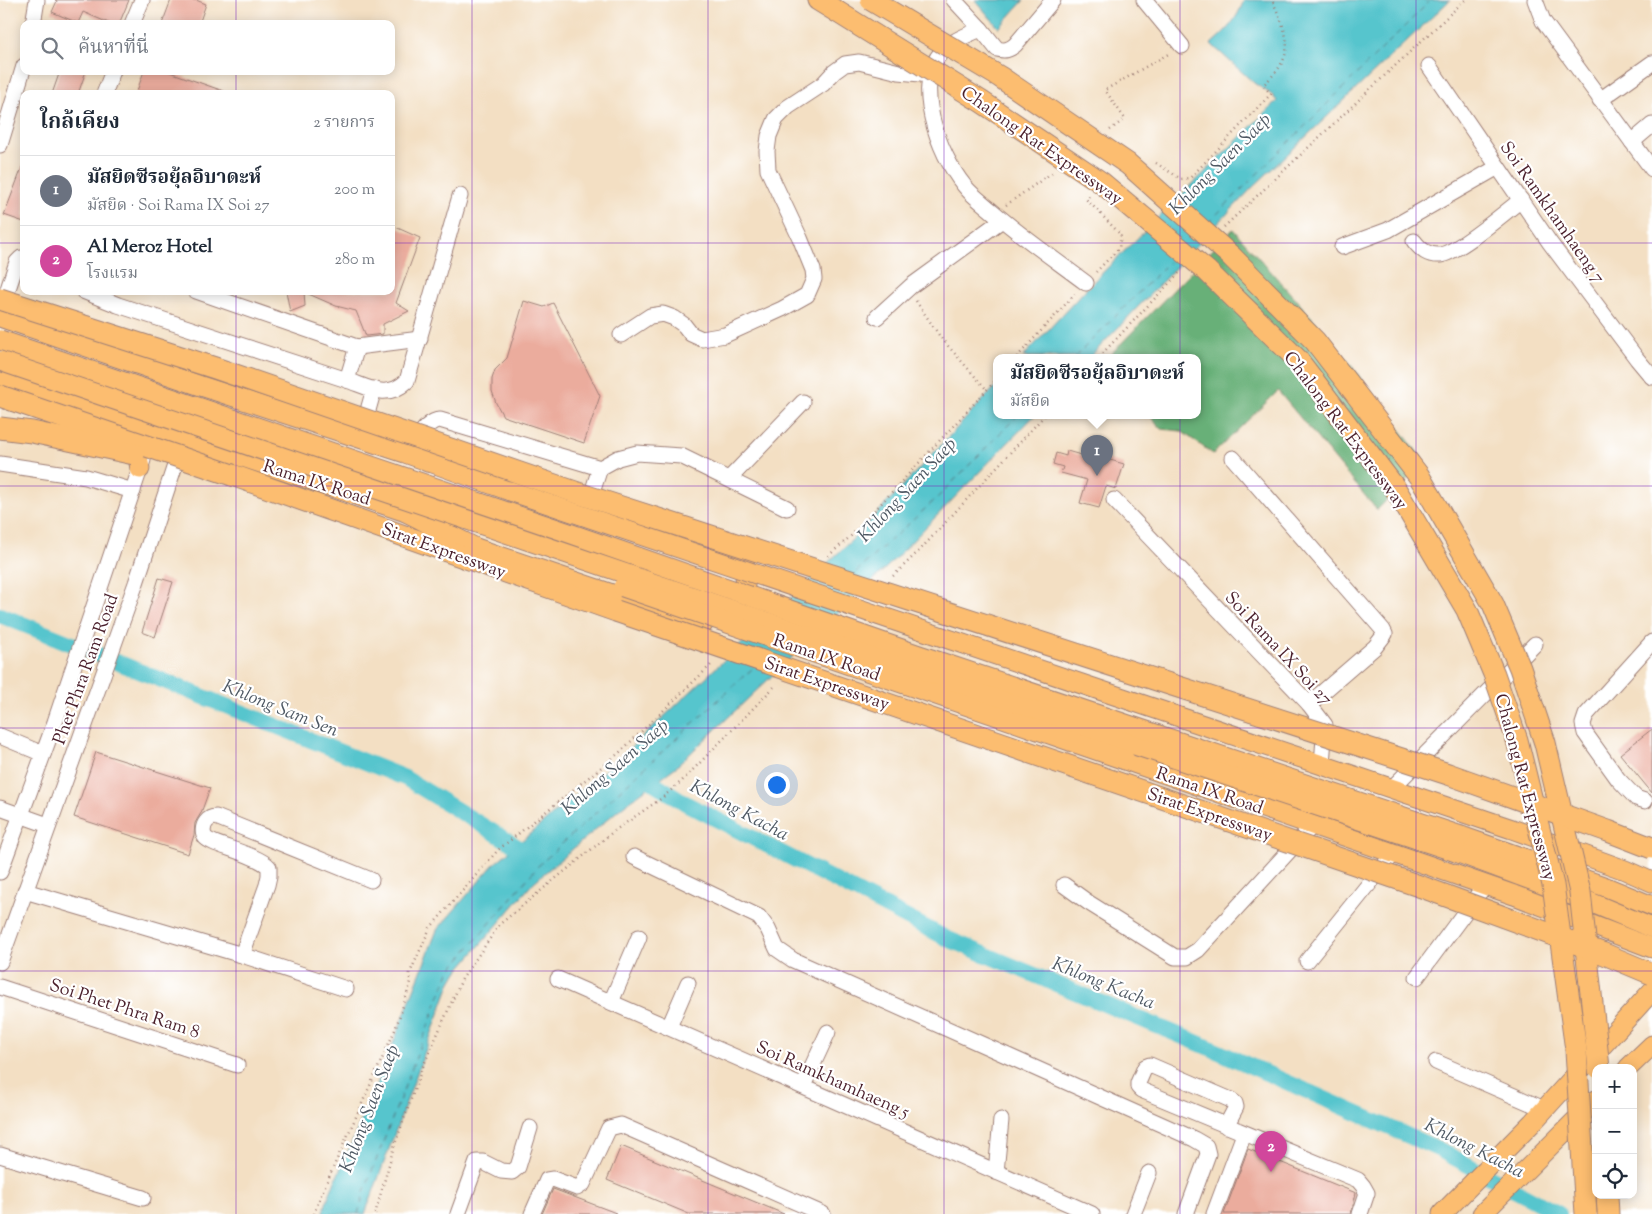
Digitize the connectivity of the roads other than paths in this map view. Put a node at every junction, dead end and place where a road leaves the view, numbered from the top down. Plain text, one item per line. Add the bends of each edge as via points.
1 (38, 0) edge
2 (142, 0) edge
3 (818, 0) edge
4 (871, 0) edge
5 (954, 0) edge
6 (1053, 0) edge
7 (1144, 0) edge
8 (1535, 0) edge
9 (34, 20) edge
10 (134, 20) edge
11 (981, 29) junction
12 (1182, 46) dead end
13 (1652, 63) edge
14 (1429, 66) dead end
15 (21, 75) edge
16 (111, 75) edge
17 (931, 75) junction
18 (106, 90) edge
19 (1600, 100) junction
20 (1652, 125) edge
21 (1632, 142) junction
22 (0, 145) edge
23 (1498, 166) junction
24 (1652, 169) edge
25 (460, 196) dead end
26 (1521, 200) junction
27 (1002, 220) junction
28 (1414, 240) dead end
29 (1342, 247) dead end
30 (20, 259) edge
31 (1086, 283) road end
32 (93, 295) edge
33 (208, 295) edge
34 (0, 299) edge
35 (0, 315) edge
36 (877, 317) dead end
37 (621, 335) dead end
38 (420, 339) junction
39 (0, 340) edge
40 (357, 347) junction
41 (0, 361) edge
42 (0, 375) edge
43 (170, 375) junction
44 (1652, 377) edge
45 (347, 380) junction
46 (201, 386) junction
47 (374, 389) junction
48 (0, 398) edge
49 (803, 402) dead end
50 (88, 405) junction
51 (128, 418) junction
52 (153, 427) junction
53 (0, 428) edge
54 (185, 438) junction
55 (359, 439) junction
56 (405, 453) junction
57 (1233, 458) dead end
58 (427, 462) junction
59 (0, 464) edge
60 (600, 468) junction
61 (140, 469) junction
62 (232, 475) junction
63 (728, 479) junction
64 (133, 490) junction
65 (590, 498) junction
66 (1114, 500) dead end
67 (787, 508) dead end
68 (406, 512) junction
69 (1652, 642) edge
70 (1535, 644) dead end
71 (1309, 704) junction
72 (0, 736) edge
73 (43, 754) junction
74 (1322, 764) junction
75 (1392, 788) junction
76 (1650, 800) edge
77 (0, 808) edge
78 (20, 815) junction
79 (48, 824) junction
80 (1313, 825) junction
81 (1652, 848) edge
82 (1394, 854) junction
83 (634, 858) dead end
84 (1625, 870) junction
85 (0, 872) edge
86 (1652, 874) edge
87 (371, 880) dead end
88 (1652, 882) edge
89 (1064, 885) dead end
90 (1485, 885) junction
91 (1606, 887) junction
92 (25, 891) junction
93 (1652, 897) edge
94 (1652, 906) edge
95 (1652, 928) edge
96 (639, 937) dead end
97 (1626, 938) junction
98 (1652, 948) edge
99 (242, 955) junction
100 (1307, 961) dead end
101 (0, 962) edge
102 (1652, 974) edge
103 (1417, 977) dead end
104 (558, 979) dead end
105 (688, 983) dead end
106 (0, 986) edge
107 (346, 989) dead end
108 (1652, 991) edge
109 (611, 1002) junction
110 (1633, 1012) junction
111 (669, 1027) junction
112 (828, 1032) dead end
113 (1652, 1044) edge
114 (1436, 1062) dead end
115 (1599, 1064) edge
116 (1632, 1064) edge
117 (237, 1065) dead end
118 (803, 1086) junction
119 (1592, 1104) edge
120 (1538, 1116) junction
121 (1001, 1120) dead end
122 (1226, 1126) junction
123 (530, 1128) dead end
124 (1244, 1134) junction
125 (0, 1155) edge
126 (996, 1172) junction
127 (1149, 1173) dead end
128 (143, 1198) dead end
129 (1607, 1199) edge
130 (1445, 1210) edge
131 (458, 1214) edge
132 (532, 1214) edge
133 (823, 1214) edge
134 (1092, 1214) edge
135 (1133, 1214) edge
136 (1186, 1214) edge
137 (1214, 1214) edge
138 (1360, 1214) edge
139 (1482, 1214) edge
140 (1586, 1214) edge
141 (1608, 1214) edge

1 - 9 street
2 - 10 street
3 - 140 highway, Chalong Rat Expressway, bridge via 982,102 1102,183 1199,265 1298,360 1395,488 1466,610 1494,674 1516,740 1553,885 1576,1050
4 - 115 highway, Chalong Rat Expressway, bridge via 1000,77 1128,164 1231,256 1315,340 1419,476 1493,604 1520,668 1544,743 1580,892
5 - 11 street
6 - 11 street via 1009,50 997,49
7 - 12 street
8 - 19 street via 1543,21
11 - 17 street via 944,49
13 - 19 street
14 - 23 street, Soi Ramkhamhaeng 7
15 - 22 street
16 - 18 street
17 - 27 street via 930,110 945,153 969,192
17 - 37 street via 899,72 859,62 846,64 776,119 769,136 768,170 813,270 814,279 807,295 725,335 702,339 691,334 684,324 663,314 650,316
19 - 21 street
20 - 21 street
21 - 24 street
23 - 26 street, Soi Ramkhamhaeng 7
23 - 29 street via 1388,230
25 - 38 street
26 - 28 street via 1462,246 1442,255 1421,250
26 - 44 street, Soi Ramkhamhaeng 7
27 - 31 street
27 - 36 street via 908,289
30 - 35 street
32 - 45 street
33 - 40 street
34 - 81 highway, bridge via 215,368 590,497 1438,771
35 - 43 main road
38 - 40 street
38 - 47 street via 407,381 389,392
39 - 91 main road, Rama IX Road, bridge via 925,658
40 - 45 street
41 - 95 main road, Rama IX Road, bridge via 1456,852
42 - 50 main road, Rama IX Road
43 - 46 main road
43 - 52 street, Phet Phra Ram Road
45 - 47 street
46 - 54 street, Phet Phra Ram Road
46 - 55 main road
47 - 55 street
48 - 50 highway
48 - 62 highway, Sirat Expressway, bridge
49 - 63 street
50 - 51 main road, Rama IX Road
51 - 52 main road, Rama IX Road
51 - 61 main road
52 - 54 main road, Rama IX Road
52 - 61 street, Phet Phra Ram Road
53 - 62 highway, bridge
54 - 68 main road, Rama IX Road
54 - 79 street, Phet Phra Ram Road
55 - 56 main road
56 - 58 main road
56 - 60 street via 430,422 440,420
57 - 71 street via 1385,634 1375,647
58 - 65 main road via 496,469
58 - 74 main road, bridge
59 - 64 street via 86,477
60 - 63 street via 618,458 637,453 681,456
60 - 65 street
61 - 64 street, Phet Phra Ram Road
62 - 102 highway, Sirat Expressway, bridge via 616,611 1422,887
63 - 67 street
64 - 73 street, Phet Phra Ram Road
65 - 68 main road via 731,548 744,560 747,580 741,602 730,618 701,624 476,548
66 - 71 street, Soi Rama IX Soi 27
68 - 80 main road, Rama IX Road, bridge
69 - 76 street via 1586,715 1583,724 1585,733 1618,779 1636,798
70 - 75 street
71 - 74 street, Soi Rama IX Soi 27 via 1325,725
72 - 73 street
73 - 78 street, Phet Phra Ram Road
74 - 75 main road
75 - 84 main road
77 - 78 street
78 - 79 street
78 - 85 street, Phet Phra Ram Road
79 - 92 street, Phet Phra Ram Road
80 - 82 main road, Rama IX Road
80 - 89 street via 1198,950 1187,957 1175,957
82 - 90 main road, Rama IX Road
82 - 100 street
83 - 136 street via 760,917 776,949 793,960 1206,1146 1208,1154
84 - 86 main road
84 - 88 main road
87 - 99 street via 246,828 211,817 204,827 207,839 248,854 269,867 267,885
90 - 97 main road, Rama IX Road
90 - 103 street
91 - 93 main road
91 - 94 main road, Rama IX Road
92 - 99 street
92 - 101 street, Phet Phra Ram Road
96 - 109 street
97 - 98 main road, Rama IX Road
97 - 110 main road via 1640,978
99 - 107 street
104 - 109 street, Soi Ramkhamhaeng 5
105 - 111 street
106 - 117 street, Soi Phet Phra Ram 8
108 - 110 main road
109 - 111 street, Soi Ramkhamhaeng 5
110 - 120 main road
111 - 118 street, Soi Ramkhamhaeng 5
112 - 118 street
113 - 116 main road
114 - 120 street
118 - 126 street, Soi Ramkhamhaeng 5
119 - 139 main road
120 - 130 main road
121 - 126 street
122 - 122 street via 1141,1090 1138,1082 1145,1067 1150,1065 1231,1100 1236,1108
122 - 124 street
123 - 131 street via 518,1167 512,1172 477,1162
124 - 137 street
124 - 138 street via 1358,1180 1367,1194
125 - 128 street
126 - 134 street, Soi Ramkhamhaeng 5
127 - 135 street
129 - 141 highway
132 - 133 street via 547,1180 553,1179 576,1188 583,1184 609,1128 621,1125

